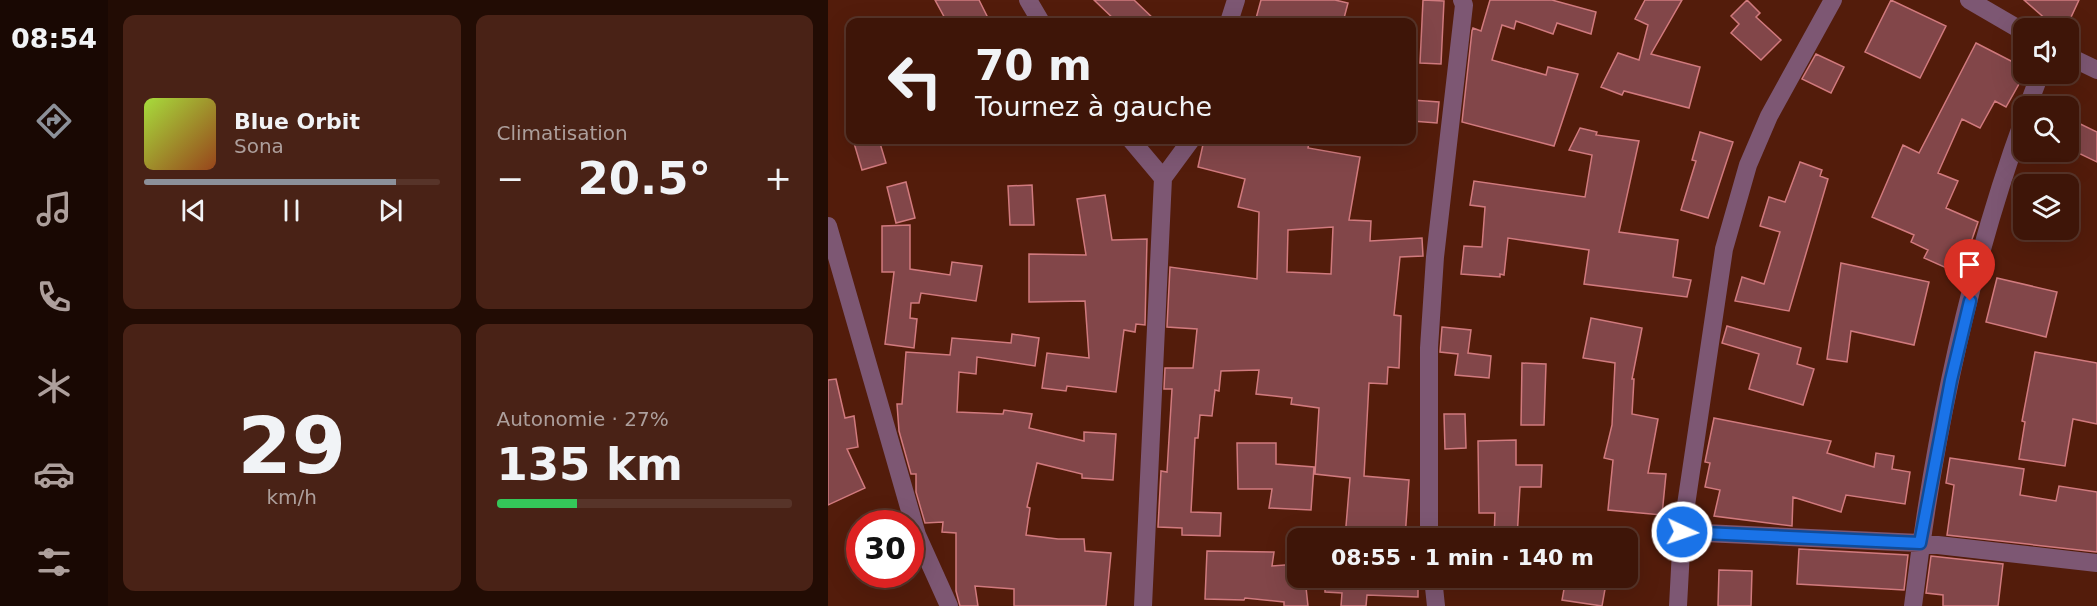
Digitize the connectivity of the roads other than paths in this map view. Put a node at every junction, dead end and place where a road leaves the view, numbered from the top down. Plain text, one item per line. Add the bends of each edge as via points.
1 (1028, 0) edge
2 (1236, 0) edge
3 (1462, 0) edge
4 (1833, 0) edge
5 (1969, 0) edge
6 (1039, 18) edge
7 (1230, 18) edge
8 (2013, 26) edge
9 (2079, 61) edge
10 (2097, 70) edge
11 (1134, 144) edge
12 (1188, 144) edge
13 (2013, 153) edge
14 (1163, 178) junction
15 (828, 226) edge
16 (1429, 528) edge
17 (1682, 532) junction
18 (1920, 543) junction
19 (2097, 563) edge
20 (1434, 588) edge
21 (949, 606) edge
22 (1143, 606) edge
23 (1436, 606) edge
24 (1678, 606) edge
25 (1913, 606) edge

1 - 6 street
2 - 7 street
3 - 16 street via 1428,348
4 - 17 street via 1769,116 1748,165 1727,239
5 - 8 street
9 - 10 street
11 - 14 street
12 - 14 street
13 - 18 street via 1979,261 1951,380
14 - 22 street
15 - 21 street via 917,535
17 - 18 street
17 - 24 street
18 - 19 street
18 - 25 street
20 - 23 street

